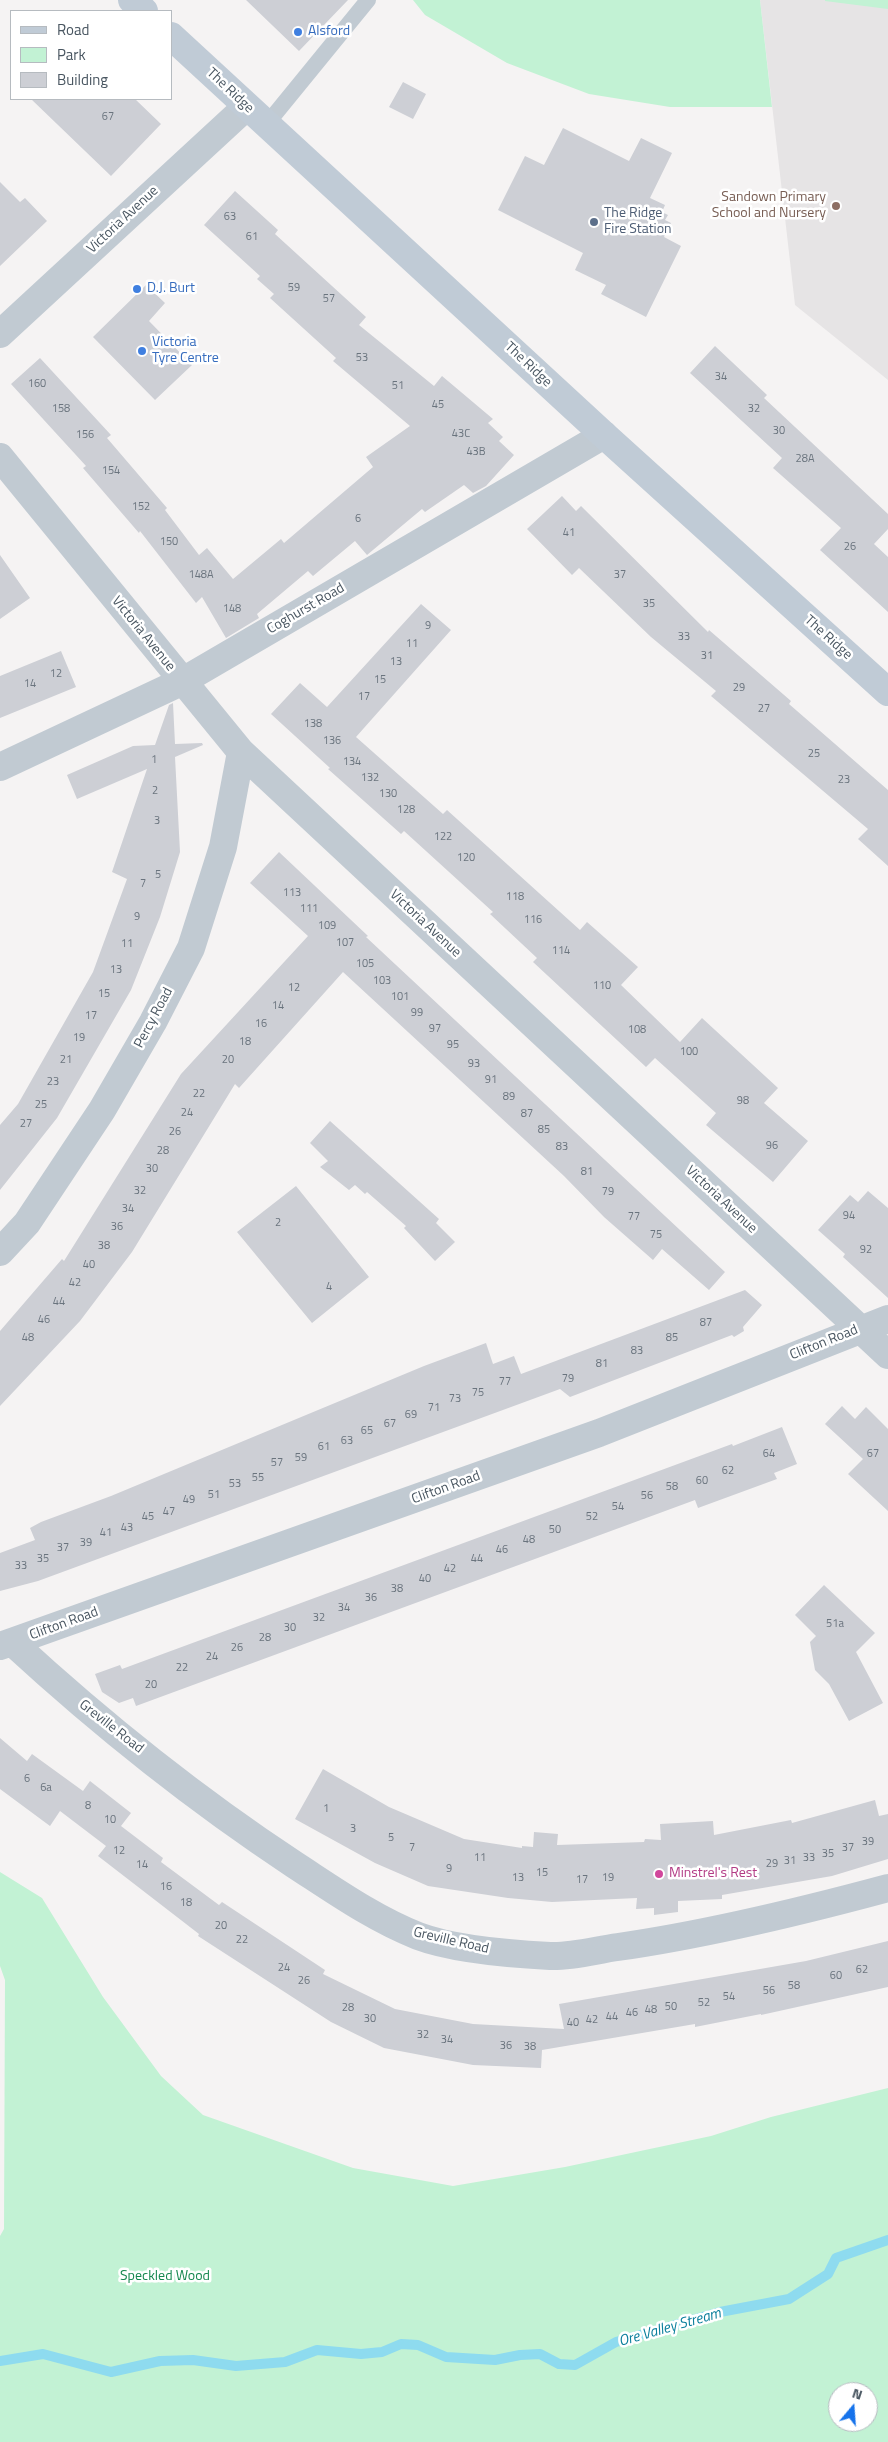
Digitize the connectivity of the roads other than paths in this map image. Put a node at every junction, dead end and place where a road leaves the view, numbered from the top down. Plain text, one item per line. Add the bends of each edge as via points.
1 (132, 0) edge
2 (368, 0) edge
3 (143, 10) edge
4 (172, 37) edge
5 (256, 116) junction
6 (0, 334) edge
7 (604, 435) junction
8 (0, 457) edge
9 (181, 682) junction
10 (888, 692) edge
11 (241, 752) junction
12 (0, 767) edge
13 (0, 1252) edge
14 (888, 1319) edge
15 (860, 1328) junction
16 (888, 1355) edge
17 (6, 1644) edge
18 (888, 1888) edge

1 - 3 main road
2 - 5 lane
4 - 5 main road, The Ridge
5 - 6 street, Victoria Avenue
5 - 7 main road, The Ridge
7 - 9 street, Coghurst Road
7 - 10 main road, The Ridge
8 - 9 street, Victoria Avenue
9 - 11 street, Victoria Avenue
9 - 12 street, Coghurst Road
11 - 13 street, Percy Road via 223,847 191,948 154,1022 102,1110 27,1223
11 - 15 street, Victoria Avenue
14 - 15 street, Clifton Road
15 - 16 street, Victoria Avenue
15 - 17 street, Clifton Road via 599,1433
17 - 18 street, Greville Road via 242,1830 369,1914 420,1937 476,1949 553,1956 726,1928

